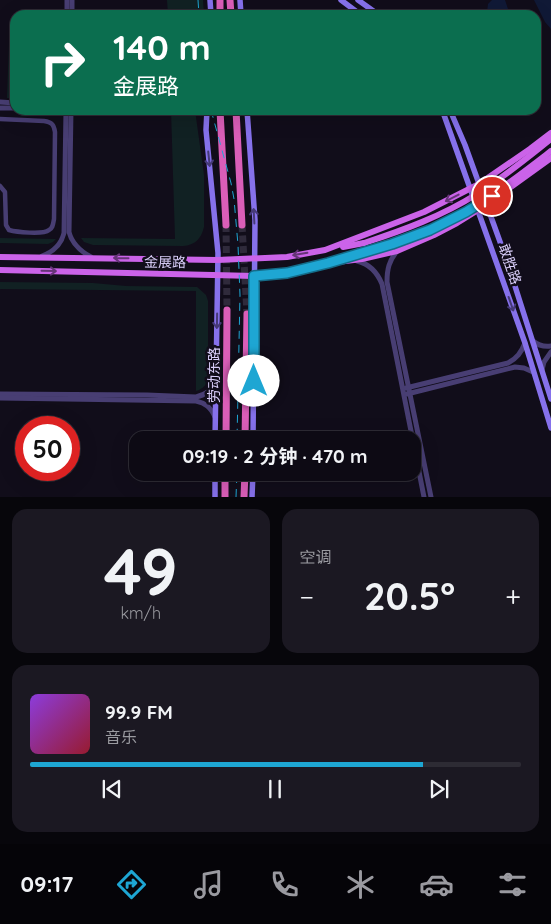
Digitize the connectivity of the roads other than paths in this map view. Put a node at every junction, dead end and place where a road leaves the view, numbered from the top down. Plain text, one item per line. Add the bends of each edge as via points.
1 (341, 0) edge
2 (358, 0) edge
3 (354, 10) edge
4 (372, 10) edge
5 (10, 115) edge
6 (65, 115) edge
7 (70, 115) edge
8 (207, 115) edge
9 (220, 115) edge
10 (236, 115) edge
11 (247, 115) edge
12 (444, 115) edge
13 (452, 115) edge
14 (0, 119) edge
15 (9, 120) junction
16 (551, 133) edge
17 (551, 139) edge
18 (551, 151) edge
19 (551, 158) edge
20 (479, 184) junction
21 (0, 186) edge
22 (470, 188) junction
23 (486, 205) junction
24 (478, 209) junction
25 (226, 225) tunnel mouth
26 (242, 225) tunnel mouth
27 (325, 250) junction
28 (397, 251) junction
29 (0, 257) edge
30 (39, 257) junction
31 (91, 258) junction
32 (255, 259) junction
33 (218, 260) junction
34 (352, 260) junction
35 (328, 263) junction
36 (0, 270) edge
37 (218, 275) junction
38 (254, 276) junction
39 (227, 310) tunnel mouth
40 (247, 314) tunnel mouth
41 (533, 341) junction
42 (525, 343) junction
43 (551, 346) edge
44 (551, 352) edge
45 (542, 370) junction
46 (533, 372) junction
47 (216, 381) junction
48 (406, 391) junction
49 (0, 394) edge
50 (0, 398) edge
51 (551, 398) edge
52 (215, 418) junction
53 (551, 428) edge
54 (215, 431) edge
55 (226, 431) edge
56 (245, 431) edge
57 (253, 431) edge
58 (215, 481) edge
59 (226, 481) edge
60 (245, 481) edge
61 (253, 481) edge
62 (215, 496) edge
63 (225, 496) edge
64 (244, 496) edge
65 (252, 496) edge
66 (424, 496) edge
67 (430, 496) edge

1 - 3 main road
2 - 4 main road
5 - 15 street
6 - 30 street via 64,233 58,246
7 - 31 street via 69,232 76,246
8 -> 33 main road
9 - 25 highway
10 - 26 highway
32 -> 11 main road
12 - 22 main road, 敢胜路
13 - 20 main road, 敢胜路
14 - 15 street
15 - 21 street via 53,124 52,228 47,232 9,230 5,192
16 - 20 main road, 金展路
17 - 27 main road, 金展路, bridge via 500,179 446,212 364,242
18 - 35 main road, 金展路, bridge via 466,212 430,230
19 - 23 main road, 金展路
20 - 22 main road, 金展路
20 - 23 main road, 敢胜路
22 - 24 main road, 敢胜路
22 -> 27 main road, 金展路 via 424,212
23 - 24 main road, 金展路
23 - 41 main road, 敢胜路
24 - 28 main road, 金展路 via 449,227
24 -> 42 main road, 敢胜路
27 -> 32 main road, 金展路
28 - 34 main road, 金展路
28 - 48 street via 388,266 387,282
29 - 30 main road, 金展路
30 - 31 main road, 金展路
33 -> 31 main road, 金展路
32 - 33 main road, 金展路
32 - 38 main road
33 - 37 main road
34 - 35 main road, 金展路
34 - 48 street via 376,272 382,284
35 - 38 main road, 金展路 via 287,273
36 -> 37 main road, 金展路
37 - 38 main road, 金展路
37 -> 47 main road
38 - 57 main road
39 - 55 highway, 劳动东路
40 - 56 highway
41 - 43 street
41 - 45 main road, 敢胜路
42 - 46 main road, 敢胜路
42 - 48 street via 519,355 508,363
44 - 45 street
45 - 51 main road, 敢胜路
46 - 48 street via 515,367
46 - 53 main road, 敢胜路
47 - 49 street via 210,390 196,397
47 - 52 main road
48 - 66 street
48 - 67 street
50 - 52 street via 196,401 207,405
52 - 54 main road
58 - 62 main road
59 - 63 highway
60 - 64 highway
61 - 65 main road

